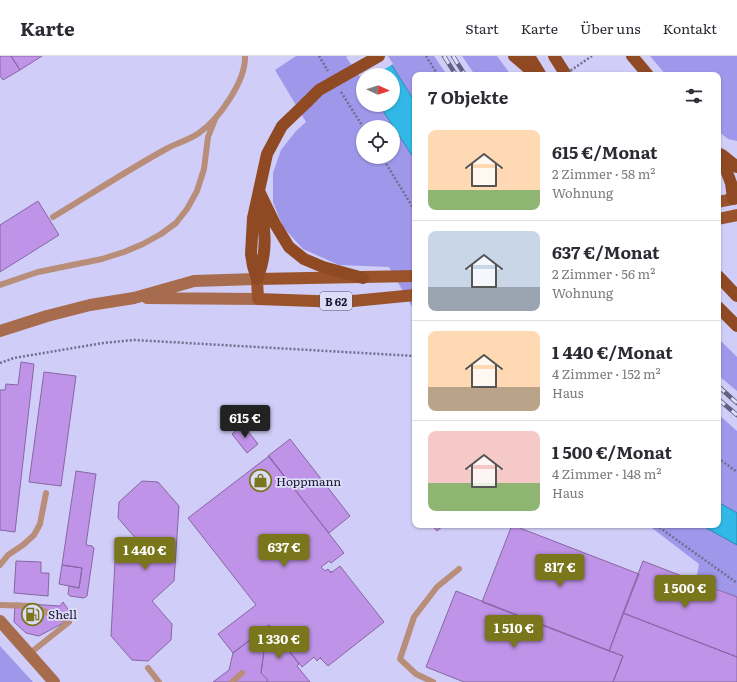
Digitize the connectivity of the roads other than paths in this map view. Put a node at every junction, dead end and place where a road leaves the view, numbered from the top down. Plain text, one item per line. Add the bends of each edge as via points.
1 (245, 56) edge
2 (379, 56) edge
3 (514, 56) edge
4 (529, 56) edge
5 (554, 56) edge
6 (632, 56) edge
7 (533, 72) edge
8 (539, 72) edge
9 (563, 72) edge
10 (645, 72) edge
11 (216, 117) junction
12 (721, 154) edge
13 (721, 158) edge
14 (737, 166) edge
15 (259, 191) junction
16 (721, 202) edge
17 (736, 202) edge
18 (737, 216) edge
19 (53, 217) dead end
20 (721, 219) edge
21 (410, 277) edge
22 (363, 278) junction
23 (257, 279) junction
24 (721, 279) edge
25 (0, 285) edge
26 (412, 295) edge
27 (737, 296) edge
28 (134, 298) junction
29 (258, 299) junction
30 (721, 310) edge
31 (737, 326) edge
32 (0, 331) edge
33 (46, 493) dead end
34 (0, 565) edge
35 (459, 569) dead end
36 (0, 605) edge
37 (0, 621) edge
38 (29, 654) junction
39 (148, 668) dead end
40 (242, 673) dead end
41 (54, 682) edge
42 (159, 682) edge
43 (232, 682) edge
44 (433, 682) edge

1 - 11 lane via 242,74 231,97
2 - 15 highway, bridge via 319,90 282,126 266,154
3 - 7 highway
4 - 8 highway
5 - 9 highway
6 - 10 highway
11 - 19 lane via 199,133 166,149
11 - 25 lane via 208,137 204,169 197,191 187,209 161,234 143,244 102,259 38,272
12 - 14 highway
13 - 17 highway
15 - 22 highway, B 62 via 288,247 304,259 323,267
15 - 23 highway via 265,250
16 - 17 main road
18 - 20 main road
21 - 22 main road, B 62
22 - 23 main road, B 62
23 - 28 main road via 194,281
23 - 29 main road
24 - 27 highway
26 - 29 main road, B 62 via 343,302
28 - 29 main road
28 - 32 main road via 90,305
30 - 31 highway
33 - 34 lane via 40,524 34,535 8,555
35 - 44 lane via 436,587 414,617 400,659 416,674
36 - 38 lane via 32,606 69,622
37 - 38 main road
38 - 41 main road
39 - 42 lane
40 - 43 lane

